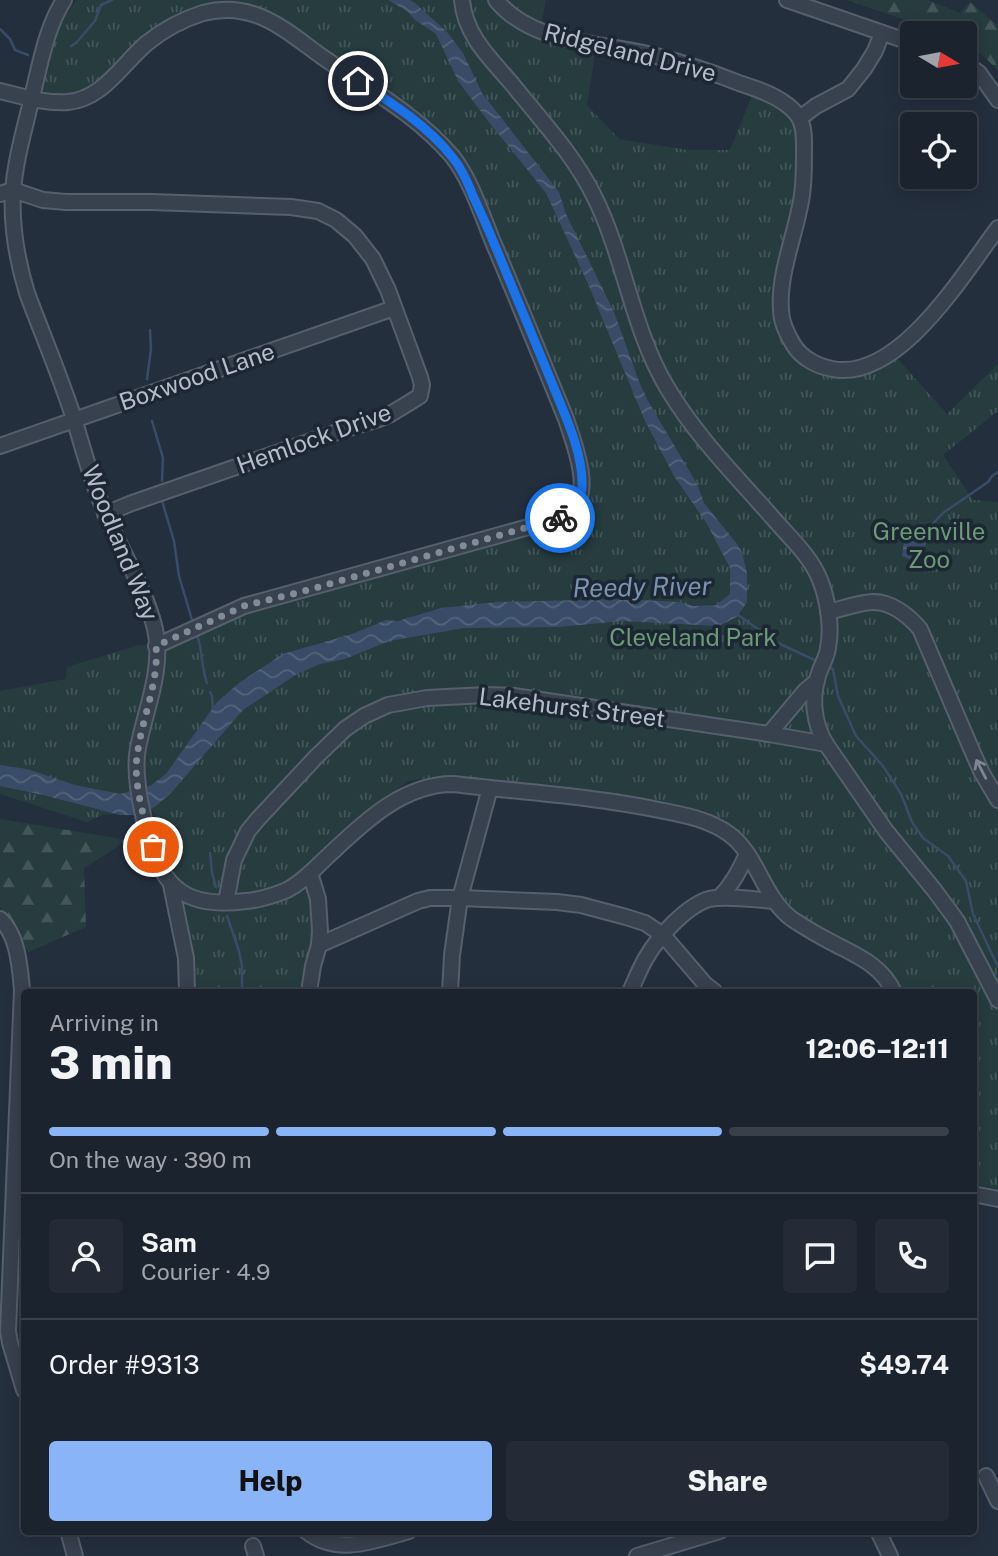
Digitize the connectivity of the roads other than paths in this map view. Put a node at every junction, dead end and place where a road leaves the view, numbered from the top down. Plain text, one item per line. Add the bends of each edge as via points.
1 (64, 0) edge
2 (462, 0) edge
3 (496, 0) edge
4 (787, 0) edge
5 (882, 33) junction
6 (900, 39) edge
7 (977, 72) edge
8 (0, 91) edge
9 (32, 98) junction
10 (998, 100) edge
11 (800, 118) junction
12 (7, 192) edge
13 (998, 228) edge
14 (394, 308) junction
15 (74, 420) junction
16 (0, 446) edge
17 (106, 514) junction
18 (828, 612) junction
19 (156, 646) junction
20 (818, 676) junction
21 (769, 734) junction
22 (826, 744) junction
23 (490, 788) junction
24 (998, 800) edge
25 (747, 854) junction
26 (310, 873) junction
27 (172, 885) junction
28 (190, 897) junction
29 (460, 898) junction
30 (719, 898) junction
31 (775, 901) junction
32 (226, 902) junction
33 (178, 918) junction
34 (0, 919) edge
35 (663, 935) junction
36 (319, 945) junction
37 (22, 989) edge
38 (187, 989) edge
39 (309, 989) edge
40 (450, 989) edge
41 (631, 989) edge
42 (712, 989) edge
43 (892, 989) edge
44 (998, 1000) edge
45 (21, 1006) edge
46 (977, 1195) edge
47 (998, 1199) edge
48 (5, 1267) edge
49 (21, 1377) edge
50 (986, 1476) dead end
51 (998, 1500) edge
52 (69, 1535) edge
53 (312, 1535) edge
54 (382, 1535) edge
55 (707, 1535) edge
56 (880, 1535) edge
57 (75, 1556) edge
58 (637, 1556) edge
59 (890, 1556) edge

1 - 9 street, Woodland Way via 51,27
2 - 18 street via 476,41 577,166 595,198 645,340 669,390 702,436 807,559 821,582
3 - 11 street, Ridgeland Drive via 516,19 538,30 647,53 716,74 781,100
4 - 5 street
5 - 6 street
5 - 11 street via 848,89
7 - 10 street
8 - 9 street
9 - 12 street, Woodland Way
9 - 19 street via 68,102 95,93 145,44 204,12 242,9 284,27 398,108 454,159 529,327 580,466 579,500 563,517 244,606
11 - 13 street via 804,136 802,195 781,312 796,349 813,362 853,370 890,355 930,317
12 - 14 street, Hemlock Drive via 66,202 318,211 366,247
12 - 15 street, Woodland Way via 21,271
14 - 15 street, Boxwood Lane
14 - 17 street, Hemlock Drive via 420,377 420,396 380,419
15 - 16 street, Boxwood Lane
15 - 17 street, Woodland Way
17 - 19 street, Woodland Way via 146,599
18 - 20 street via 830,637
24 -> 18 street via 920,629 906,614 880,603
19 - 27 street, Woodland Way via 154,681 136,761 137,782 157,861
20 - 21 street
20 - 22 street via 815,710
21 - 22 street, Lakehurst Street
21 - 32 street, Lakehurst Street via 514,696 427,698 388,705 345,729 248,831 234,860
22 - 44 street via 886,831 957,921
23 - 25 street, Woodland Way via 623,802 695,818 729,834
23 - 26 street, Woodland Way via 439,784 410,792 363,824
23 - 29 street
25 - 30 street
25 - 31 street, Woodland Way
26 - 32 street, Woodland Way via 276,894
26 - 36 street via 318,900
27 - 28 street, Woodland Way
27 - 33 street
28 - 32 street, Woodland Way
28 - 33 street
29 - 35 street via 581,905 645,923
29 - 36 street via 418,901
29 - 40 street
30 - 31 street
30 - 35 street via 688,912
31 - 43 street, Woodland Way via 809,931 875,967
33 - 38 street
34 - 37 street via 13,940
35 - 41 street
35 - 42 street
36 - 39 street
45 - 48 street
46 - 47 street
48 - 49 street via 8,1331
50 - 51 street
52 - 57 street
53 - 54 street via 349,1547 364,1546
55 - 58 street
56 - 59 street

